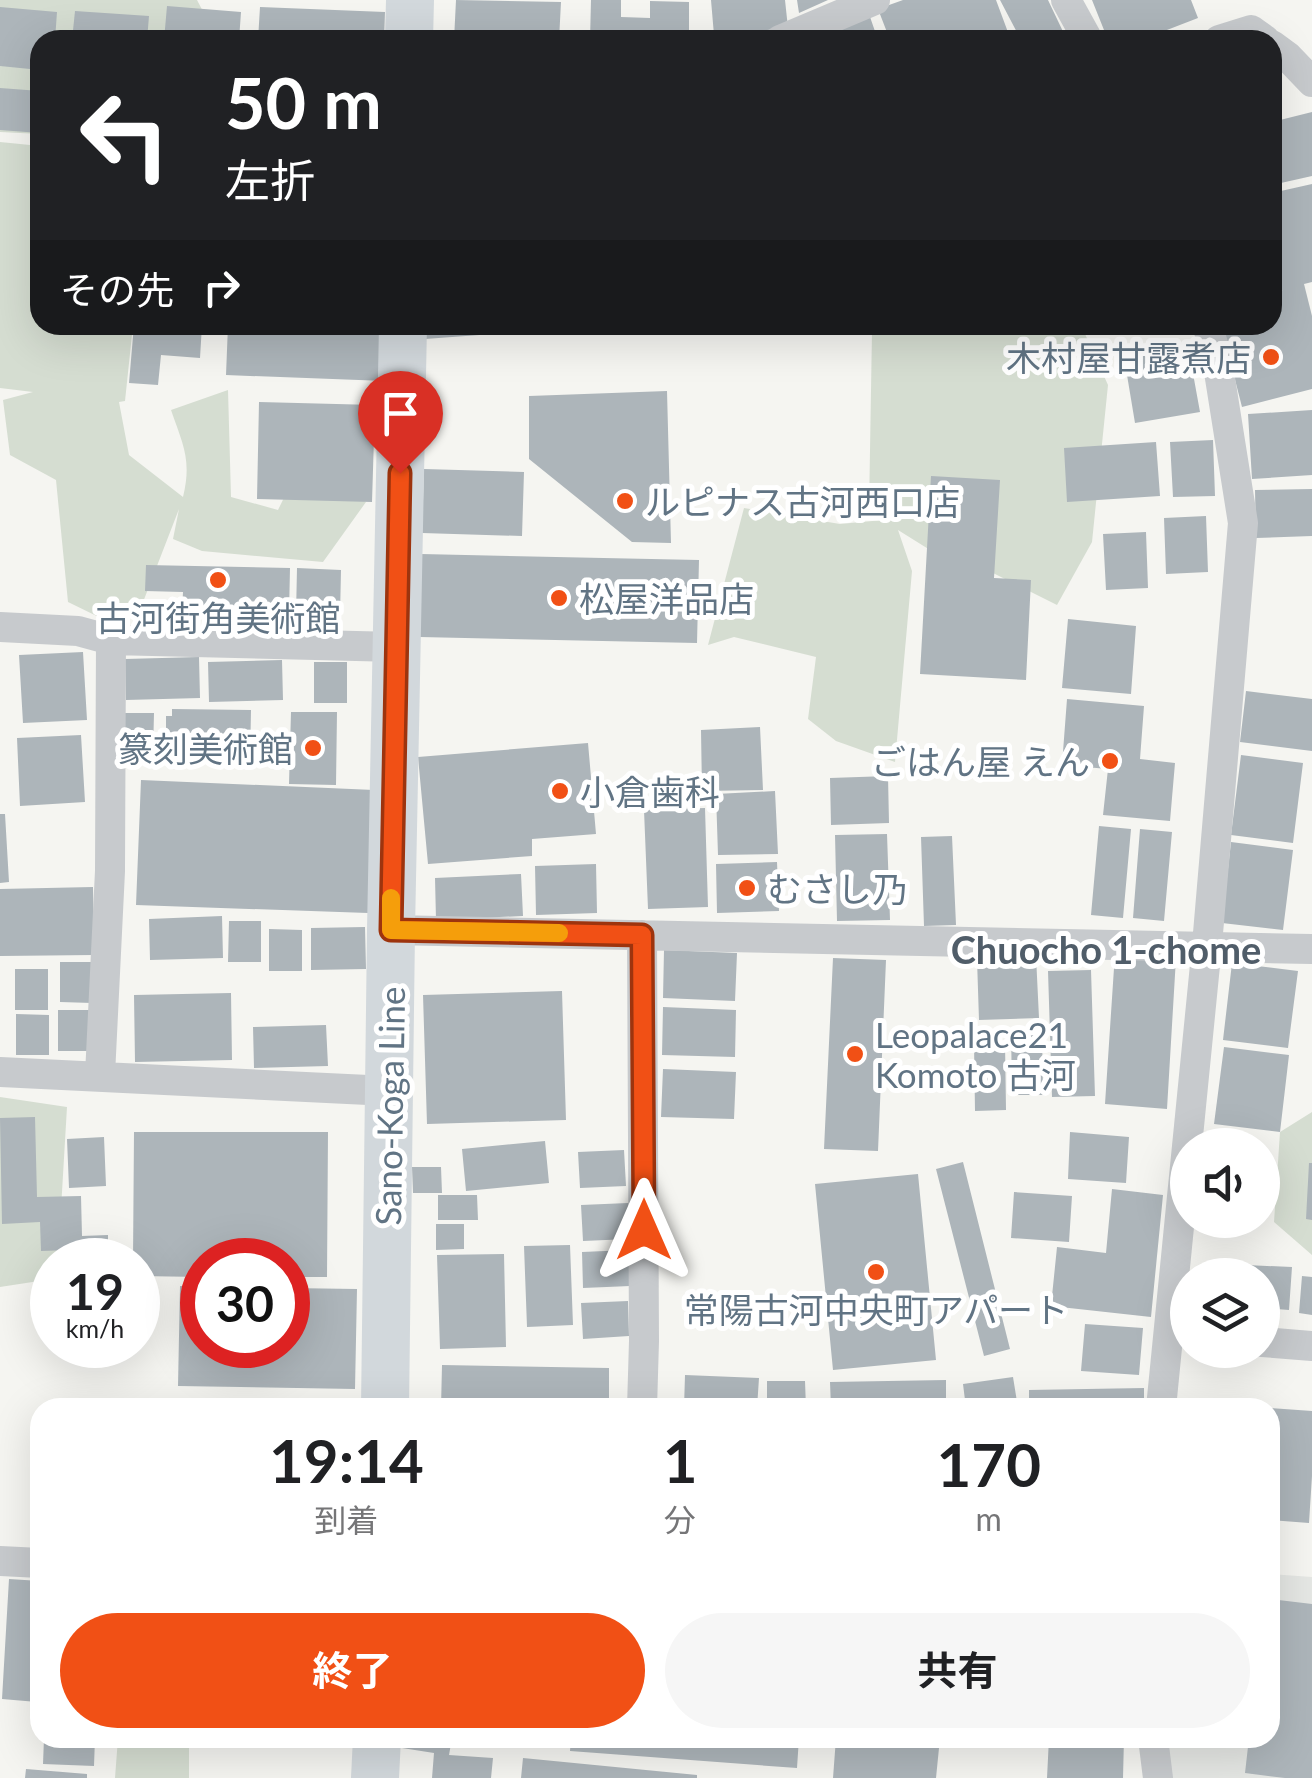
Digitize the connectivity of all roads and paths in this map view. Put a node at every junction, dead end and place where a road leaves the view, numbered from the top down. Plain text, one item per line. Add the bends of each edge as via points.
1 (410, 0) edge
2 (874, 0) edge
3 (1066, 0) edge
4 (409, 30) edge
5 (804, 30) edge
6 (1082, 30) edge
7 (1282, 52) edge
8 (1312, 82) edge
9 (403, 335) edge
10 (1210, 335) edge
11 (0, 628) edge
12 (111, 640) junction
13 (397, 647) junction
14 (391, 930) junction
15 (642, 935) junction
16 (1207, 945) junction
17 (1312, 948) edge
18 (0, 1072) edge
19 (100, 1075) junction
20 (389, 1091) junction
21 (1184, 1258) edge
22 (1280, 1343) edge
23 (1312, 1346) edge
24 (1170, 1368) edge
25 (384, 1398) edge
26 (642, 1398) edge
27 (1163, 1398) edge
28 (0, 1560) edge
29 (30, 1562) edge
30 (376, 1748) edge
31 (1154, 1748) edge
32 (375, 1778) edge
33 (1158, 1778) edge

1 - 4 main road
2 - 5 street
3 - 6 street
7 - 8 street
9 - 13 main road, Sano-Koga Line
10 - 16 street via 1243,523
11 - 12 street
12 - 13 street
12 - 19 street
13 - 14 main road, Sano-Koga Line
14 - 15 street
14 - 20 main road, Sano-Koga Line
15 - 16 street
15 - 26 street
16 - 17 street
16 - 21 street
18 - 19 street
19 - 20 street
20 - 25 main road, Sano-Koga Line
22 - 23 street
24 - 27 street
28 - 29 street
30 - 32 main road
31 - 33 street

